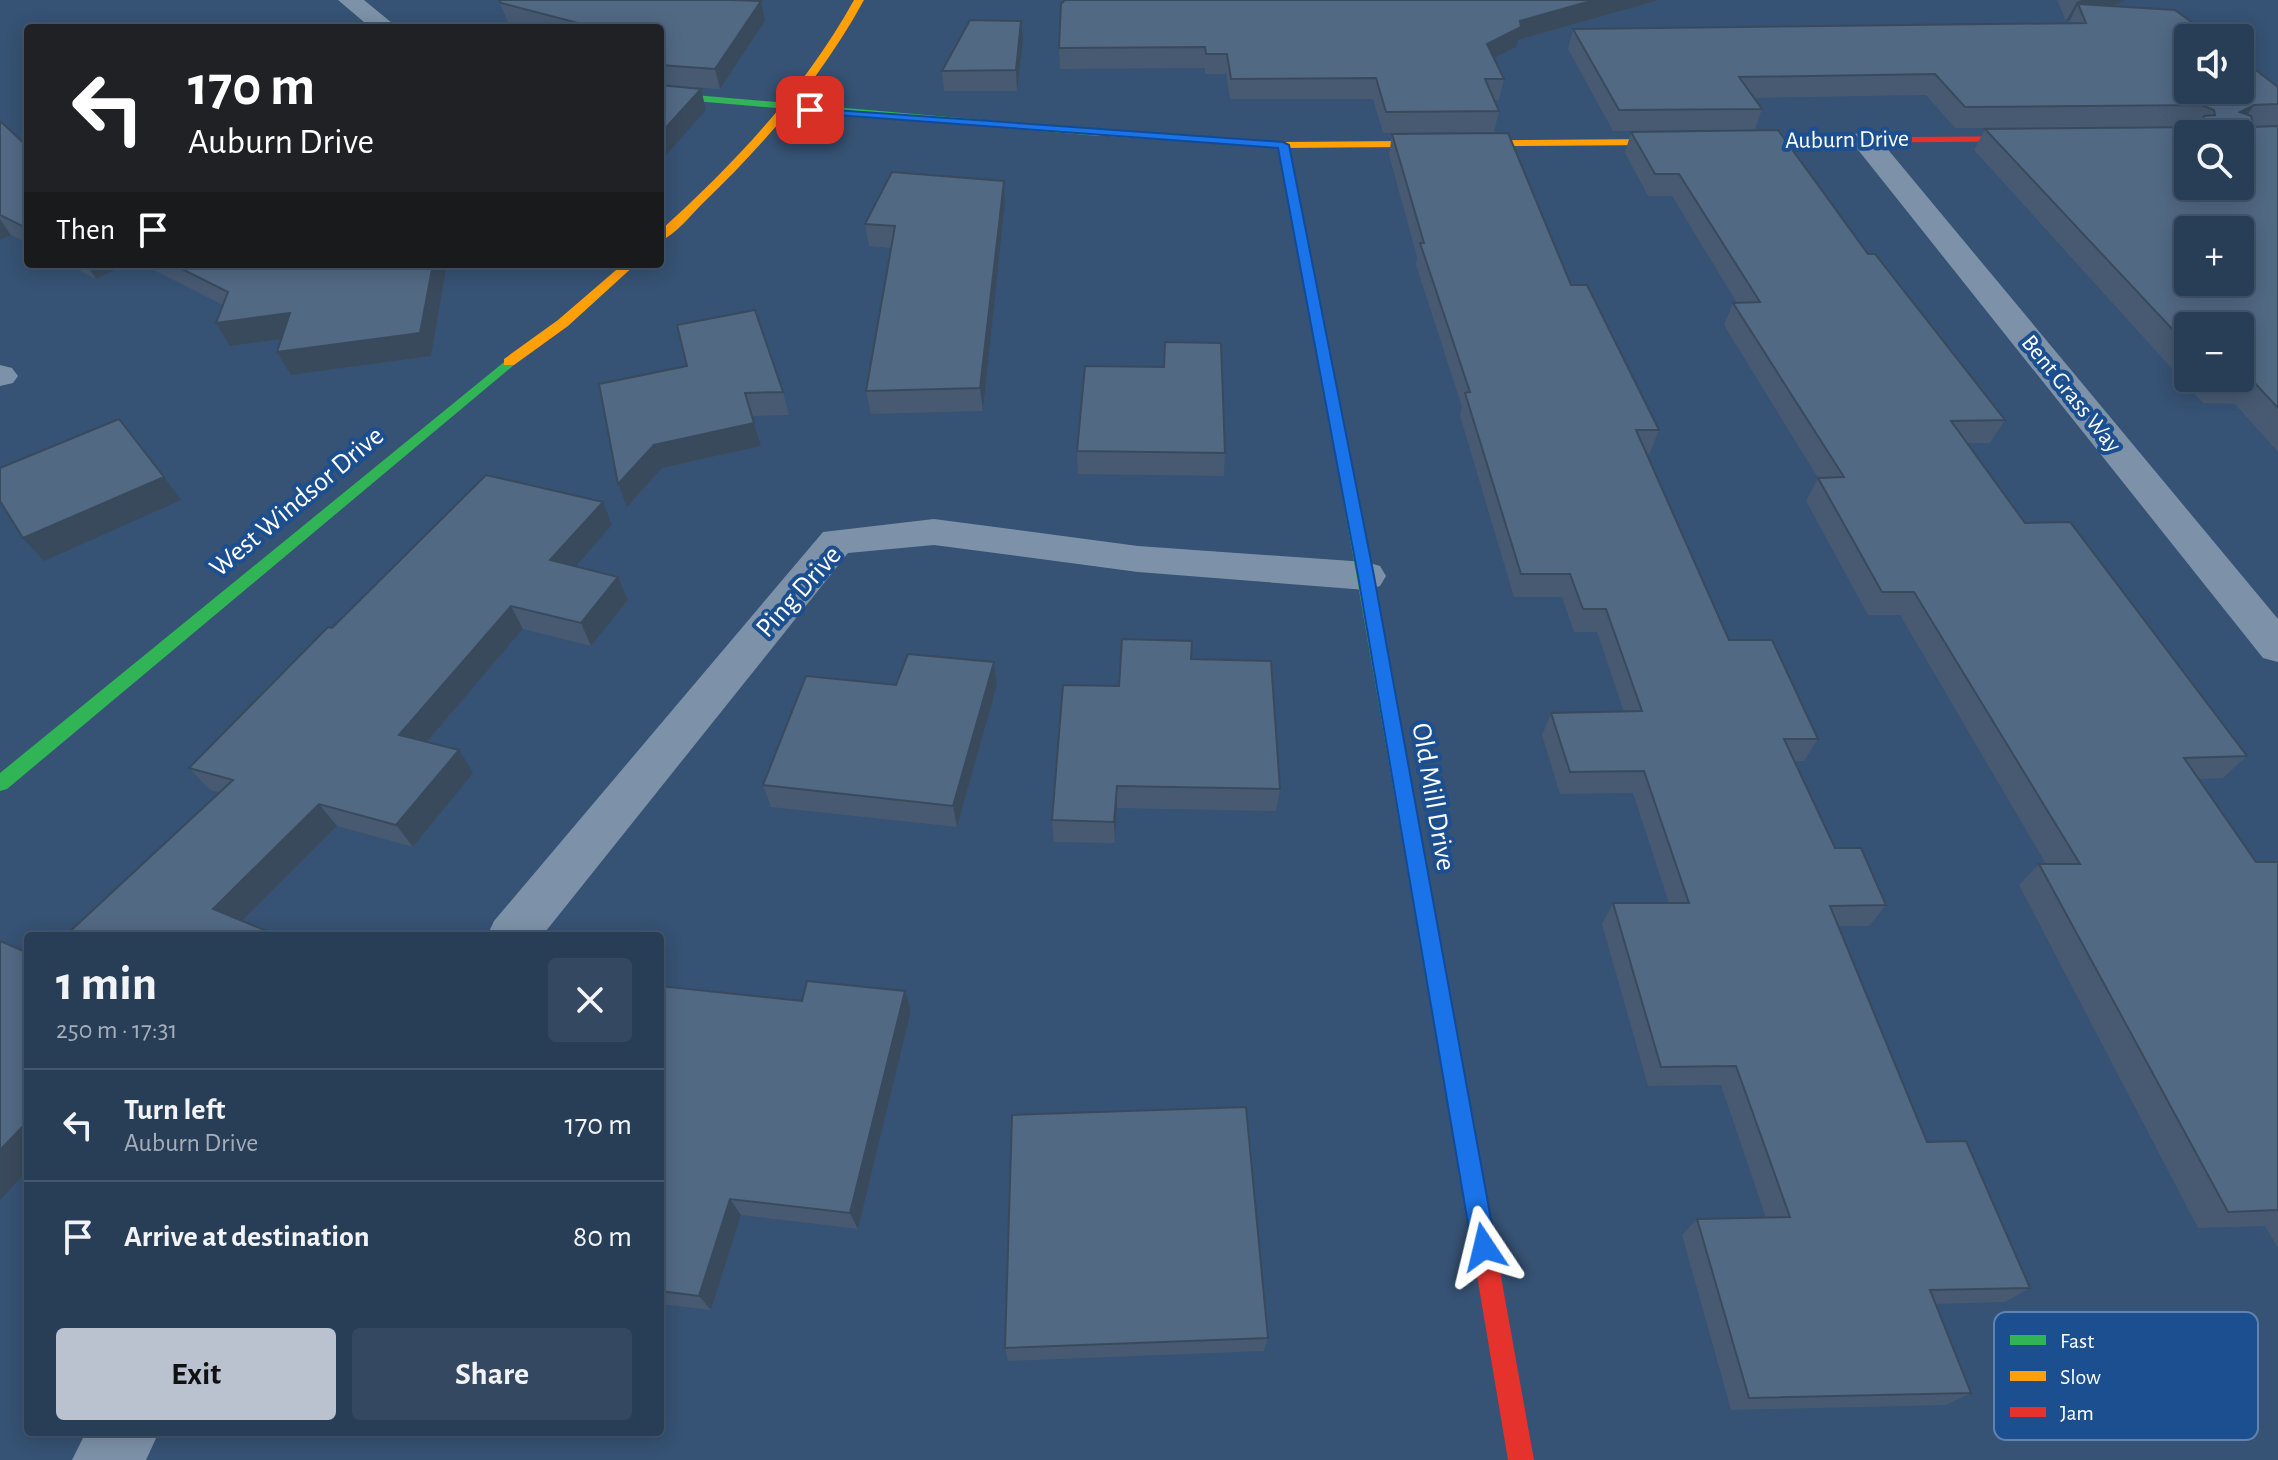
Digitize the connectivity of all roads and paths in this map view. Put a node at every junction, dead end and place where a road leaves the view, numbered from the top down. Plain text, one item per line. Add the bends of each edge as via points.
1 (349, 0) edge
2 (859, 0) edge
3 (381, 24) edge
4 (664, 95) edge
5 (788, 108) junction
6 (2065, 138) edge
7 (1865, 140) junction
8 (1283, 145) junction
9 (664, 233) edge
10 (625, 268) edge
11 (1366, 576) junction
12 (2278, 647) edge
13 (0, 784) edge
14 (515, 932) edge
15 (124, 1436) edge
16 (105, 1460) edge
17 (1521, 1460) edge

1 - 3 street
2 - 5 street via 845,31
4 - 5 street, Auburn Drive
5 - 8 street, Auburn Drive
5 - 9 street
6 - 7 street, Auburn Drive
7 - 8 street, Auburn Drive
7 - 12 street, Bent Grass Way
8 - 11 street, Old Mill Drive
10 - 13 street, West Windsor Drive
11 - 14 street, Ping Drive via 1138,559 934,532 837,541
11 - 17 street, Old Mill Drive
15 - 16 street

